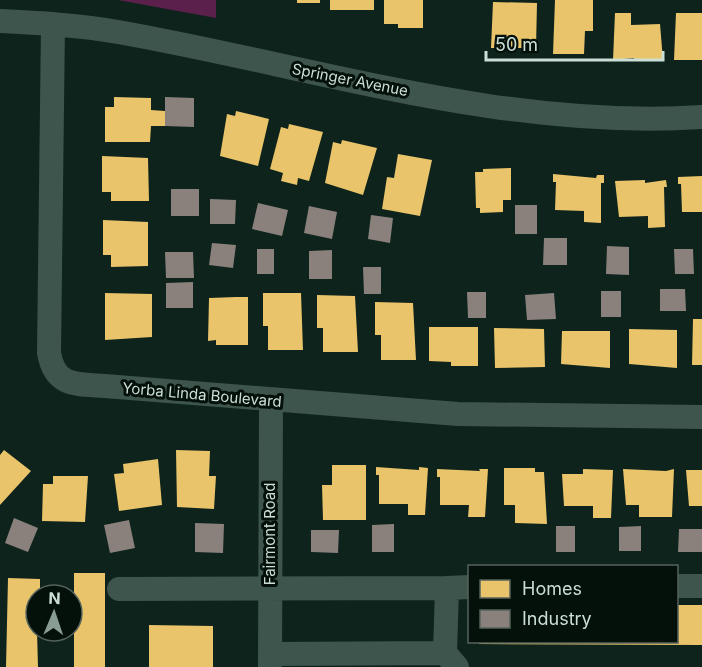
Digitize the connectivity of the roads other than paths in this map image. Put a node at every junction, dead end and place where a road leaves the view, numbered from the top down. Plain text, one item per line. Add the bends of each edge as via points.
1 (0, 21) edge
2 (53, 24) junction
3 (702, 117) edge
4 (271, 401) junction
5 (702, 417) edge
6 (678, 586) edge
7 (702, 586) edge
8 (458, 587) edge
9 (270, 588) junction
10 (119, 589) dead end
11 (451, 660) edge
12 (270, 661) edge

1 - 2 street, Springer Avenue
2 - 3 street, Springer Avenue via 116,31 511,111 663,120
2 - 4 street, Yorba Linda Boulevard via 51,368 59,378 84,385
4 - 5 street, Yorba Linda Boulevard via 458,414
4 - 9 street, Fairmont Road
6 - 7 street
8 - 9 street
8 - 11 street
9 - 10 street
9 - 12 street, Fairmont Road
11 - 12 street

